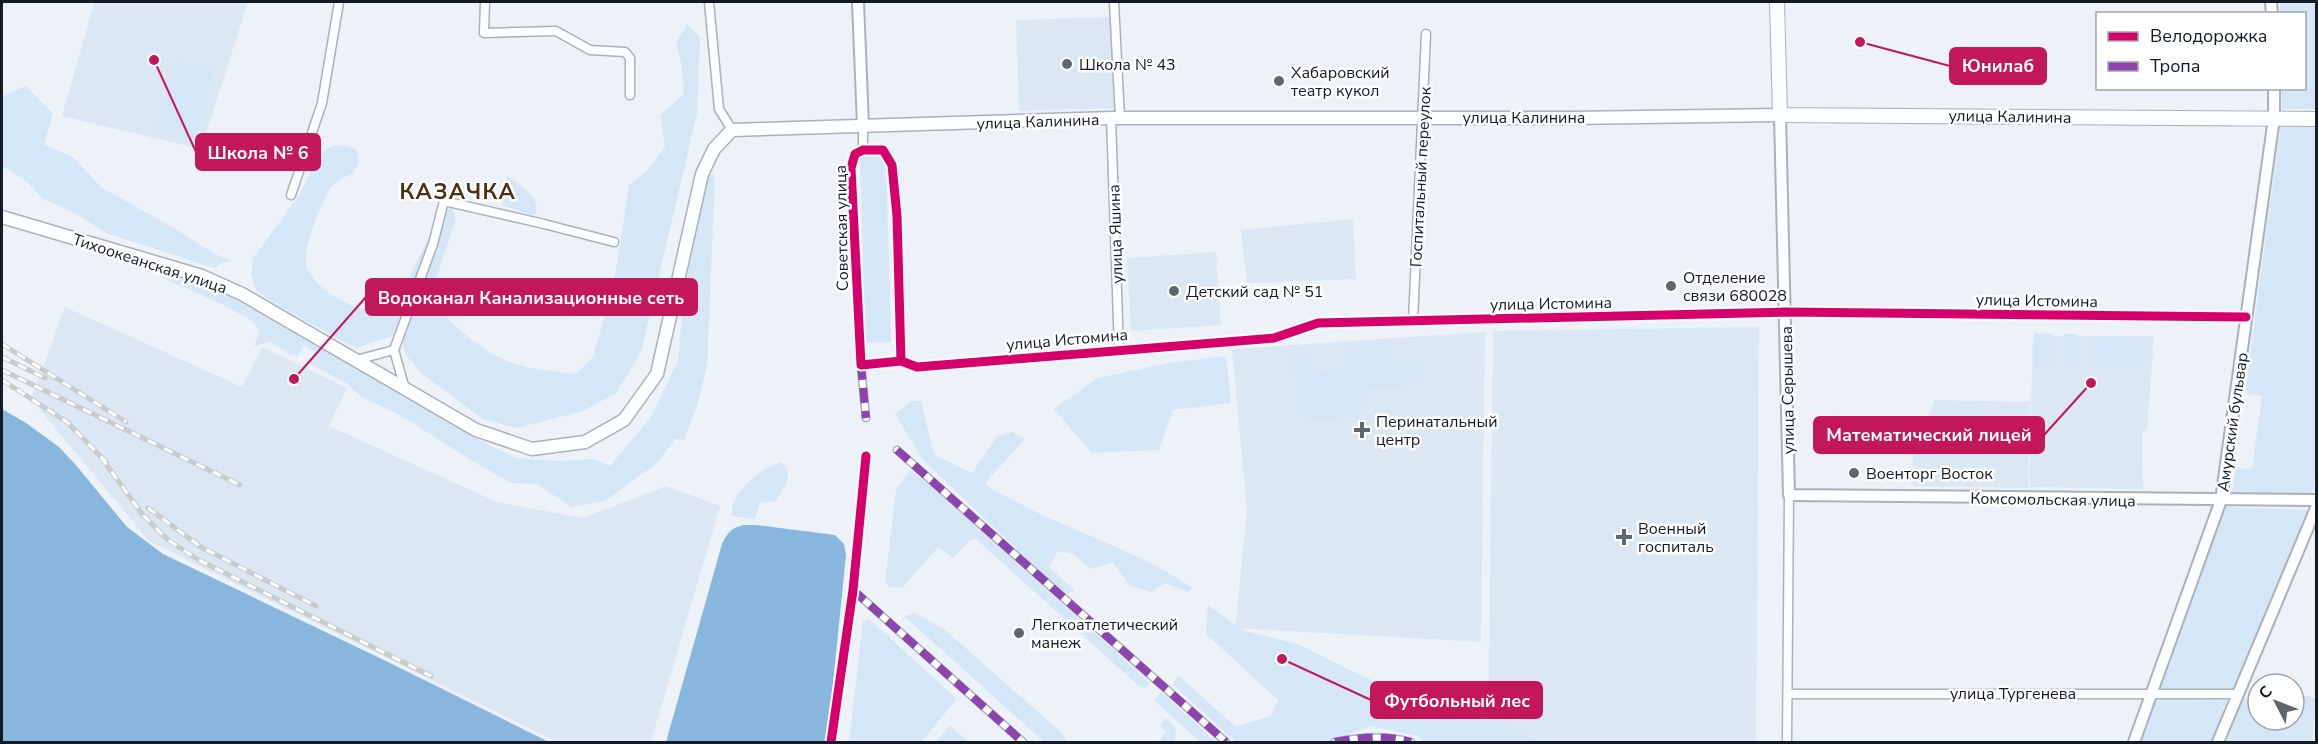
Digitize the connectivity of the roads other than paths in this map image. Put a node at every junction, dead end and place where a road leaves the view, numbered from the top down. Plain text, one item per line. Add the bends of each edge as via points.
1 (339, 2) edge
2 (485, 2) edge
3 (709, 2) edge
4 (858, 2) edge
5 (1114, 2) edge
6 (1777, 2) edge
7 (1426, 34) dead end
8 (2274, 90) edge
9 (630, 95) dead end
10 (1780, 114) junction
11 (1422, 116) junction
12 (1116, 118) junction
13 (2274, 118) junction
14 (2316, 119) edge
15 (863, 126) junction
16 (732, 130) junction
17 (863, 150) junction
18 (291, 195) dead end
19 (2, 217) edge
20 (614, 243) dead end
21 (1786, 312) junction
22 (2246, 317) junction
23 (1413, 321) junction
24 (394, 350) junction
25 (1119, 350) junction
26 (356, 360) junction
27 (901, 361) junction
28 (861, 365) junction
29 (405, 389) junction
30 (866, 418) dead end
31 (897, 450) dead end
32 (867, 456) dead end
33 (1789, 495) junction
34 (2221, 500) junction
35 (2316, 500) edge
36 (2316, 508) edge
37 (853, 590) junction
38 (2153, 693) junction
39 (1789, 694) junction
40 (2238, 694) junction
41 (831, 742) edge
42 (1023, 742) edge
43 (1226, 742) edge
44 (1335, 742) edge
45 (1411, 742) edge
46 (1787, 742) edge
47 (2134, 742) edge
48 (2218, 742) edge

1 - 18 street via 322,103
2 - 9 street via 484,33 556,31 590,50 625,52 630,58
3 - 16 street via 719,109
4 - 15 street, Советская улица
5 - 12 street, улица Яшина
6 - 10 main road, улица Серышева
7 - 11 street, Госпитальный переулок
8 - 13 street, Амурский бульвар
10 - 11 main road, улица Калинина
10 - 13 main road, улица Калинина
10 - 21 street, улица Серышева
11 - 12 main road, улица Калинина
11 - 23 street, Госпитальный переулок
12 - 15 main road, улица Калинина
12 - 25 street, улица Яшина
13 - 14 main road, улица Калинина
13 - 22 street, Амурский бульвар
15 - 16 main road, улица Калинина
15 - 17 street, Советская улица
16 - 29 main road, Тихоокеанская улица via 714,149 702,174 657,374 624,420 585,442 532,449 476,430
17 - 27 street, Советская улица via 883,150 892,165
17 - 28 street, Советская улица via 855,154 851,168
19 - 26 main road, Тихоокеанская улица via 202,276 242,294
20 - 24 street via 444,201 433,244
21 - 22 street, улица Истомина
21 - 23 street, улица Истомина
21 - 33 street, улица Серышева
22 - 34 street, Амурский бульвар
23 - 25 street, улица Истомина via 1318,323 1274,338
24 - 26 street
24 - 29 street
25 - 27 street, улица Истомина via 917,367
26 - 29 main road, Тихоокеанская улица
27 - 28 street, улица Истомина
28 - 30 street
31 - 43 street
32 - 37 street
33 - 34 street, Комсомольская улица
33 - 39 street, улица Серышева
34 - 35 street, Комсомольская улица
34 - 38 street, Амурский бульвар
36 - 40 street
37 - 41 street
37 - 42 street
38 - 39 street, улица Тургенева
38 - 40 street, улица Тургенева
38 - 47 street, Амурский бульвар
39 - 46 street, улица Серышева
40 - 48 street
44 - 45 street via 1356,738

